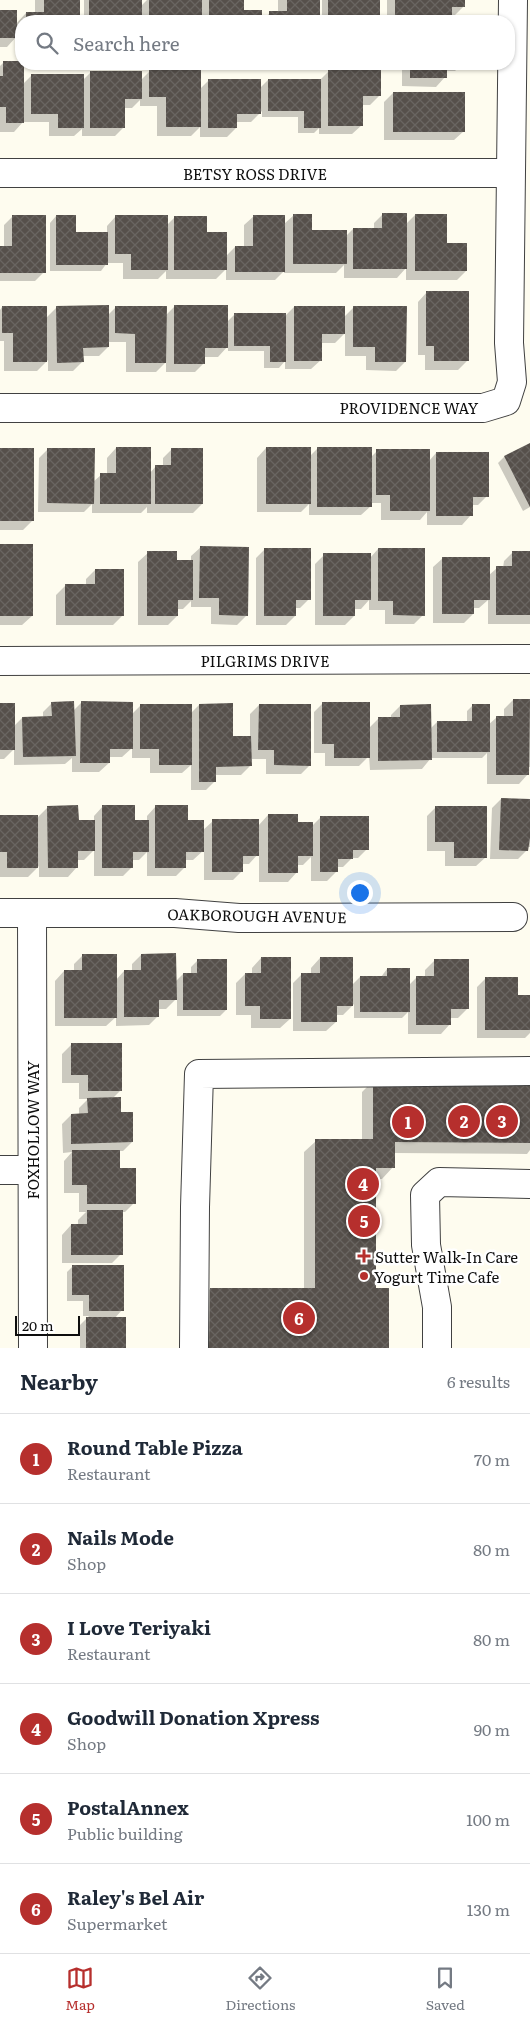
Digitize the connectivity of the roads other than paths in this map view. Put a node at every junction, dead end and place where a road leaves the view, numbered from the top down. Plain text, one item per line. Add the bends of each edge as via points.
1 (513, 0) edge
2 (513, 15) edge
3 (512, 70) edge
4 (0, 173) edge
5 (510, 173) junction
6 (0, 408) edge
7 (530, 659) edge
8 (0, 661) edge
9 (0, 913) edge
10 (32, 913) junction
11 (513, 916) dead end
12 (530, 1071) edge
13 (0, 1170) edge
14 (32, 1170) junction
15 (530, 1184) edge
16 (33, 1348) edge
17 (194, 1348) edge
18 (437, 1348) edge

1 - 2 street, PROVIDENCE WAY
3 - 5 street, PROVIDENCE WAY
4 - 5 street, BETSY ROSS DRIVE
5 - 6 street, PROVIDENCE WAY via 509,344 512,382 506,401 483,408
7 - 8 street, PILGRIMS DRIVE
9 - 10 street, OAKBOROUGH AVENUE
10 - 11 street, OAKBOROUGH AVENUE via 176,913 240,918
10 - 14 street, FOXHOLLOW WAY
12 - 17 street via 199,1074
13 - 14 street
14 - 16 street, FOXHOLLOW WAY
15 - 18 street via 439,1182 425,1195 426,1245 437,1307

